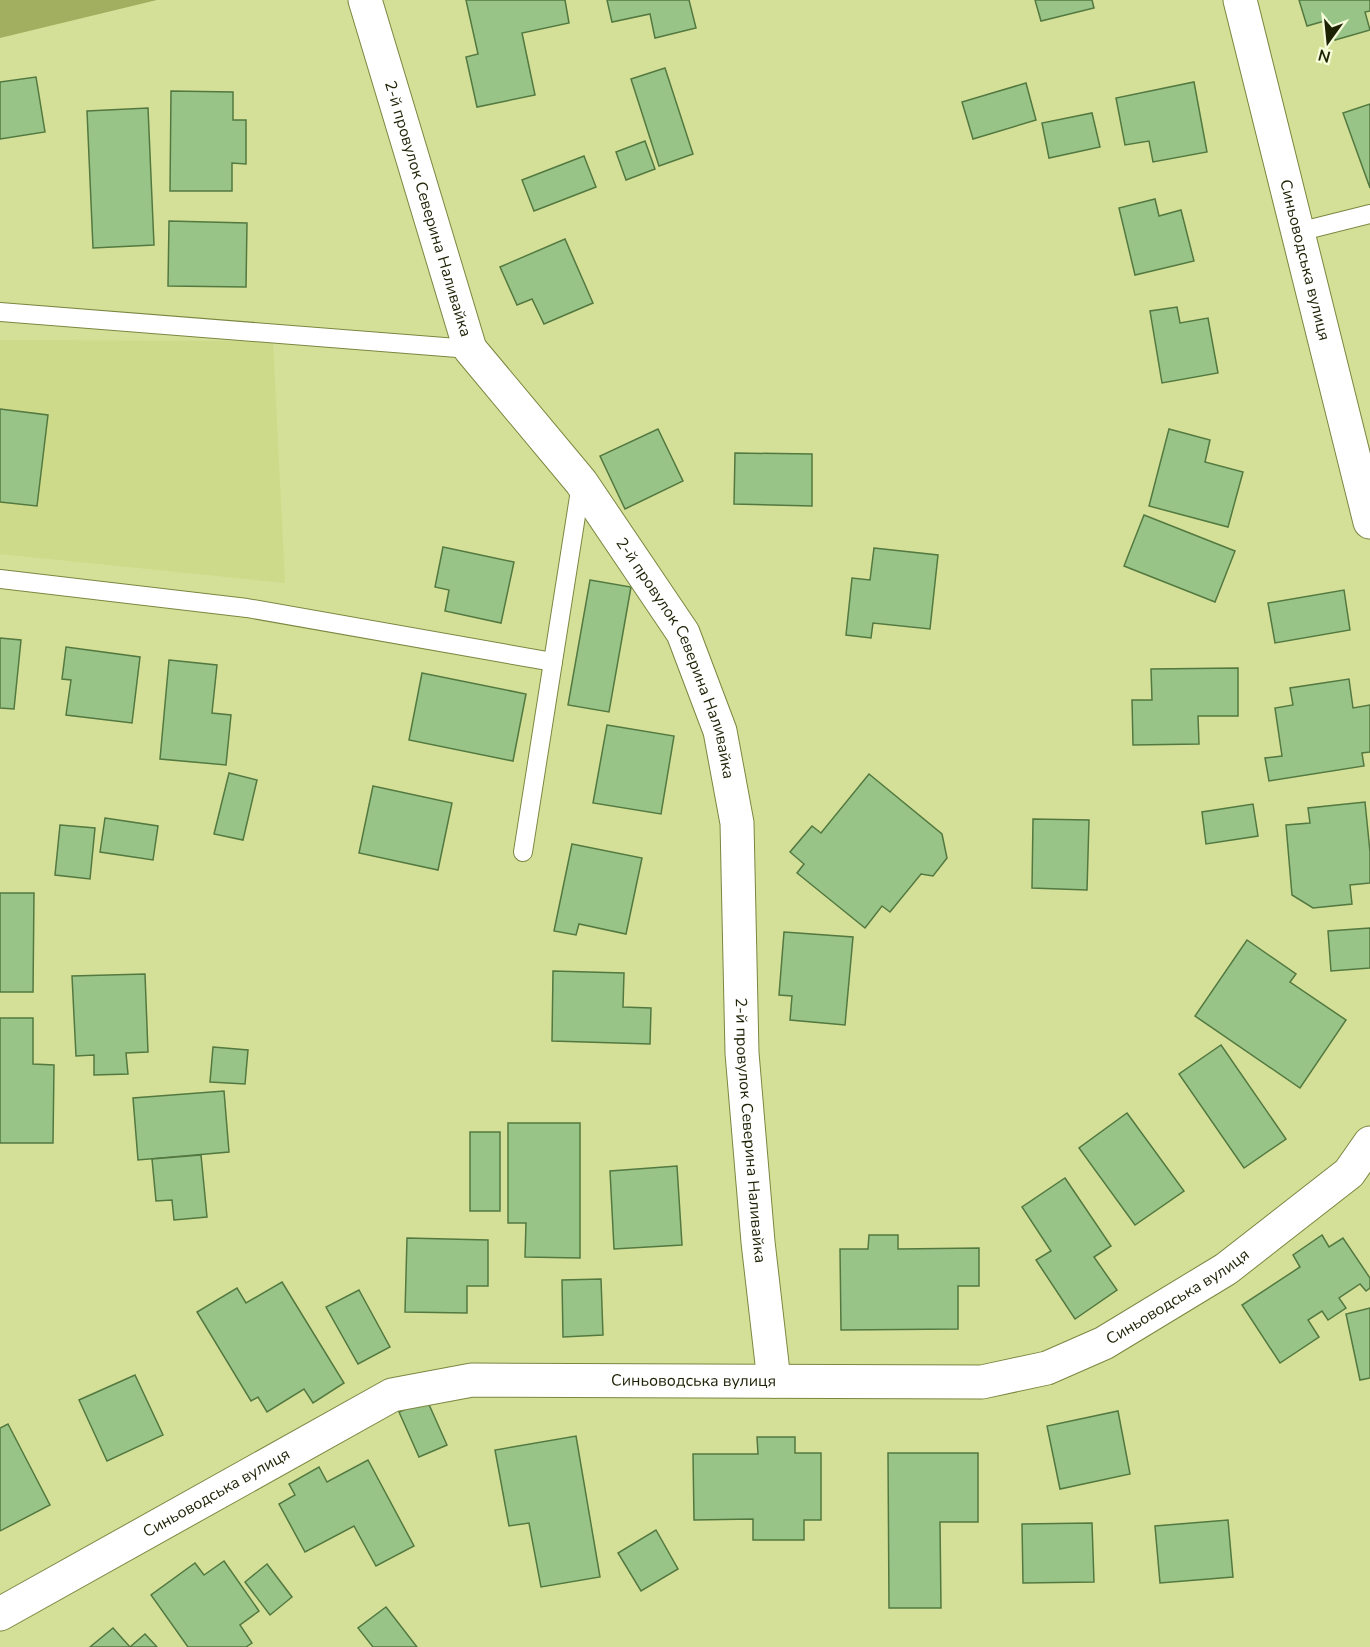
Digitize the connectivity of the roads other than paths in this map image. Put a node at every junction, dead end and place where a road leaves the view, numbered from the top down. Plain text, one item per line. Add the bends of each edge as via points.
1 (365, 0) edge
2 (1240, 0) edge
3 (1370, 214) edge
4 (1298, 232) junction
5 (0, 312) edge
6 (470, 349) junction
7 (581, 482) junction
8 (1370, 522) edge
9 (0, 579) edge
10 (553, 662) junction
11 (523, 852) dead end
12 (1370, 1143) edge
13 (1359, 1176) edge
14 (774, 1381) junction
15 (0, 1614) edge

1 - 6 street, 2-й провулок Северина Наливайка
2 - 4 street, Синьоводська вулиця
3 - 4 lane
4 - 8 street, Синьоводська вулиця
5 - 6 lane
6 - 7 street, 2-й провулок Северина Наливайка
7 - 10 lane
7 - 14 street, 2-й провулок Северина Наливайка via 683,633 720,731 737,823 742,1053
9 - 10 lane via 247,608
10 - 11 lane
12 - 13 street, Синьоводська вулиця
13 - 14 street, Синьоводська вулиця via 1226,1269 1104,1343 1047,1368 982,1382
14 - 15 street, Синьоводська вулиця via 472,1380 392,1395

